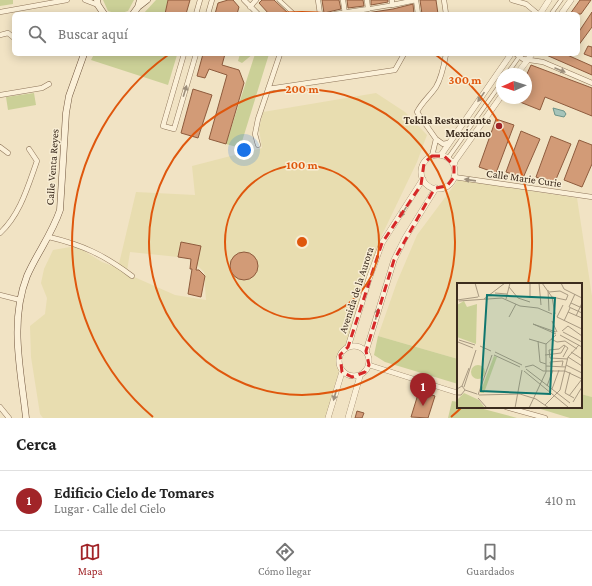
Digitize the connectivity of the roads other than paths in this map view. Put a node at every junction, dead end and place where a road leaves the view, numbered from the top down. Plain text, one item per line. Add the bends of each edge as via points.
1 (67, 0) edge
2 (85, 0) edge
3 (140, 0) edge
4 (147, 0) edge
5 (200, 0) edge
6 (212, 0) edge
7 (244, 0) edge
8 (256, 0) edge
9 (279, 0) edge
10 (318, 0) edge
11 (343, 0) edge
12 (366, 0) edge
13 (416, 0) edge
14 (444, 0) edge
15 (512, 0) edge
16 (549, 0) edge
17 (561, 0) edge
18 (571, 0) edge
19 (392, 2) edge
20 (250, 6) junction
21 (138, 7) junction
22 (99, 9) edge
23 (368, 9) junction
24 (0, 12) edge
25 (134, 12) edge
26 (197, 12) edge
27 (209, 12) edge
28 (256, 12) edge
29 (292, 12) edge
30 (320, 12) edge
31 (345, 12) edge
32 (351, 12) edge
33 (418, 12) edge
34 (446, 12) edge
35 (536, 12) edge
36 (540, 12) edge
37 (552, 12) edge
38 (562, 12) edge
39 (0, 35) edge
40 (12, 36) edge
41 (83, 56) edge
42 (183, 56) edge
43 (195, 56) edge
44 (279, 56) edge
45 (403, 56) edge
46 (446, 56) edge
47 (510, 56) edge
48 (517, 56) edge
49 (528, 57) edge
50 (510, 68) edge
51 (521, 68) edge
52 (592, 83) edge
53 (49, 84) dead end
54 (268, 89) junction
55 (496, 90) edge
56 (0, 95) edge
57 (496, 103) edge
58 (436, 139) junction
59 (448, 143) junction
60 (258, 145) dead end
61 (0, 147) edge
62 (29, 148) dead end
63 (8, 153) dead end
64 (441, 155) junction
65 (432, 156) junction
66 (448, 158) junction
67 (454, 165) junction
68 (454, 178) junction
69 (423, 179) junction
70 (436, 188) junction
71 (592, 197) edge
72 (0, 233) edge
73 (49, 237) junction
74 (132, 276) dead end
75 (0, 295) edge
76 (20, 300) junction
77 (348, 347) junction
78 (366, 351) junction
79 (369, 365) junction
80 (342, 372) junction
81 (360, 376) junction
82 (457, 393) edge
83 (0, 407) edge
84 (510, 408) edge
85 (9, 418) edge
86 (26, 418) edge
87 (328, 418) edge
88 (348, 418) edge
89 (545, 418) edge

1 - 24 street
2 - 22 street
3 - 21 main road
4 - 21 main road
5 - 26 street
6 - 27 street
7 - 20 street
8 - 20 street
9 - 29 street
10 - 30 street
11 - 31 street
12 - 23 street
13 - 19 street
13 - 33 street
14 - 34 street
15 - 35 street via 526,4
16 - 36 street
17 - 37 street
18 - 38 street
19 - 23 street
20 - 28 street
21 - 25 main road
23 - 32 street
39 - 40 street via 8,33
41 - 73 main road, Calle Venta Reyes via 69,96 60,210
42 -> 43 street via 163,126 174,129
44 - 54 street
45 - 54 street via 395,70
46 - 58 street via 436,87 417,112
47 -> 59 street
48 - 49 street
48 - 50 street
49 - 51 street
49 -> 52 street
53 - 56 street via 42,88
54 - 60 street via 255,134
55 - 66 street
57 - 67 street
58 - 59 street via 443,144
58 - 65 street
59 - 64 street
61 - 63 street
62 - 72 street via 37,161 10,224
64 - 65 street
64 - 66 street
65 - 69 street via 424,163
66 - 67 street
67 - 68 street
68 - 70 street via 447,186
71 -> 68 street, Calle Marie Curie
69 - 70 street
69 -> 77 street, Avenida de la Aurora via 382,243
78 -> 70 street via 394,260
73 - 74 street via 78,244 113,262
73 - 76 main road, Calle Venta Reyes via 28,276
75 - 76 street
76 - 86 main road, Calle Venta Reyes via 17,337
77 - 78 street via 354,346
77 - 80 street via 338,359
78 - 79 street
79 - 81 street
79 - 82 street
80 - 81 street via 352,377
80 -> 87 street
81 - 88 street
83 - 85 street
84 - 89 street

